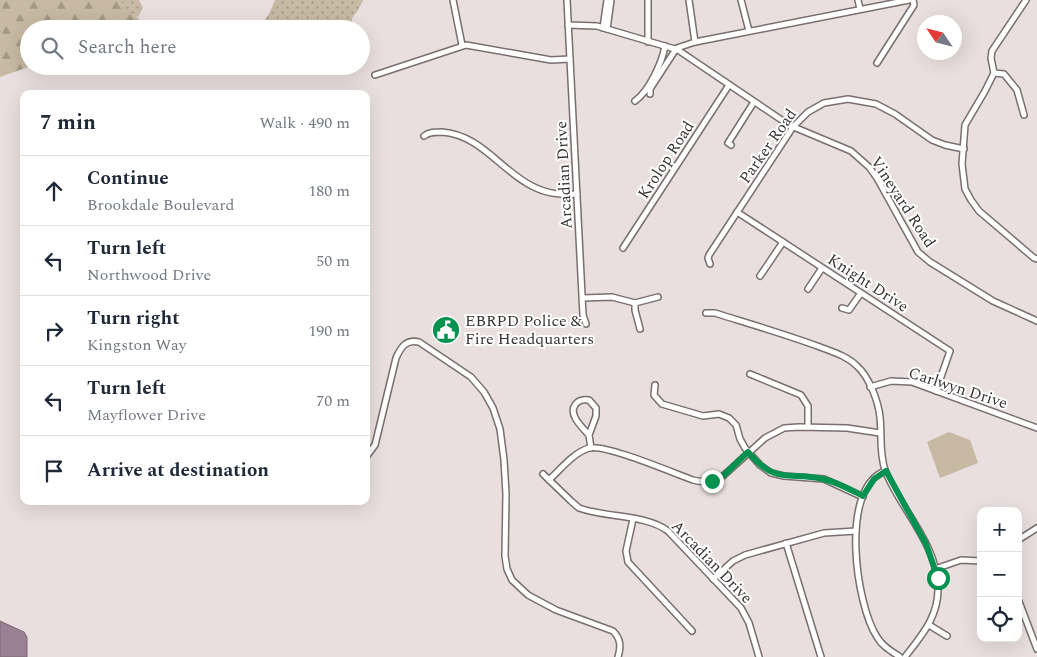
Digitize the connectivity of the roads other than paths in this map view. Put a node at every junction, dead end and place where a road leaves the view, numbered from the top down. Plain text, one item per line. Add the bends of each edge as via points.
1 (453, 0) edge
2 (567, 0) edge
3 (607, 0) edge
4 (612, 0) edge
5 (648, 0) edge
6 (689, 0) edge
7 (741, 0) edge
8 (858, 0) edge
9 (909, 0) edge
10 (913, 0) edge
11 (1026, 0) edge
12 (860, 10) junction
13 (568, 25) junction
14 (605, 28) junction
15 (748, 31) junction
16 (648, 42) junction
17 (695, 42) junction
18 (462, 45) junction
19 (665, 46) junction
20 (675, 49) junction
21 (570, 59) junction
22 (877, 63) dead end
23 (994, 73) junction
24 (375, 75) dead end
25 (729, 85) junction
26 (650, 94) dead end
27 (635, 101) dead end
28 (754, 102) junction
29 (1024, 115) dead end
30 (793, 127) junction
31 (424, 136) dead end
32 (731, 145) dead end
33 (964, 149) junction
34 (577, 194) junction
35 (737, 212) junction
36 (783, 242) junction
37 (623, 248) dead end
38 (1037, 259) edge
39 (710, 264) dead end
40 (822, 268) junction
41 (760, 276) dead end
42 (808, 289) dead end
43 (861, 293) junction
44 (658, 297) dead end
45 (583, 298) junction
46 (635, 303) junction
47 (842, 308) dead end
48 (706, 313) dead end
49 (1037, 321) edge
50 (586, 324) dead end
51 (640, 329) dead end
52 (750, 374) dead end
53 (655, 385) dead end
54 (870, 387) junction
55 (936, 391) junction
56 (808, 427) junction
57 (1037, 428) edge
58 (880, 433) junction
59 (589, 435) junction
60 (591, 448) junction
61 (370, 452) edge
62 (748, 452) junction
63 (886, 471) junction
64 (543, 474) dead end
65 (550, 480) junction
66 (863, 496) junction
67 (633, 519) junction
68 (1037, 528) edge
69 (856, 532) junction
70 (1022, 537) edge
71 (786, 543) junction
72 (977, 562) edge
73 (935, 569) junction
74 (713, 579) junction
75 (1022, 614) edge
76 (928, 625) junction
77 (692, 631) dead end
78 (947, 636) dead end
79 (1037, 649) edge
80 (618, 657) edge
81 (759, 657) edge
82 (821, 657) edge
83 (900, 657) edge
84 (905, 657) edge

1 - 18 street
2 - 13 street, Arcadian Drive
3 - 14 street
4 - 14 street
5 - 16 street
6 - 17 street
7 - 15 street
8 - 12 street
9 - 12 street
10 - 22 street via 914,5
11 - 23 street via 992,52
12 - 15 street
13 - 14 street, Vineyard Road
13 - 21 street, Arcadian Drive
14 - 16 street, Vineyard Road
15 - 17 street
16 - 19 street, Vineyard Road
17 - 20 street
18 - 21 street via 551,60
18 - 24 street
19 - 20 street, Vineyard Road
19 - 27 street via 656,72
20 - 25 street, Vineyard Road
20 - 26 street
21 - 34 street, Arcadian Drive
23 - 29 street via 1004,74 1017,90
23 - 33 street via 965,124
25 - 28 street, Vineyard Road
25 - 37 street, Krolop Road
28 - 30 street, Vineyard Road
28 - 32 street via 728,142
30 - 33 street, Parker Road via 818,106 840,99 857,99 886,108 936,142
30 - 35 street, Parker Road
30 - 49 street, Vineyard Road via 851,151 869,167 918,252 930,262 993,301
31 - 34 street via 437,132 462,136 478,144 534,187 556,194
33 - 38 street via 965,189 971,200 979,211
34 - 45 street, Arcadian Drive
35 - 36 street, Knight Drive
35 - 39 street, Parker Road via 709,255
36 - 40 street, Knight Drive
36 - 41 street
40 - 42 street
40 - 43 street, Knight Drive
43 - 47 street via 849,310
43 - 55 street, Knight Drive via 950,351
44 - 46 street
45 - 46 street via 612,297
45 - 50 street, Arcadian Drive
46 - 51 street
48 - 54 street via 712,312 841,355 860,369
52 - 56 street via 802,395 808,406
53 - 62 street via 654,395 662,404 703,416 719,414 729,418
54 - 55 street, Carlwyn Drive via 905,381
54 - 58 street via 879,411
55 - 57 street, Carlwyn Drive
56 - 58 street
56 - 62 street via 789,427 775,432
58 - 63 street
59 - 59 street via 573,412 575,404 582,399 592,402 596,408
59 - 60 street
60 - 62 street via 610,450 700,482 719,478
60 - 65 street via 575,456
61 - 80 street via 375,445 394,366 403,345 419,342 471,377 489,399 501,436 506,494 505,556 510,577 536,600 614,631 620,641
62 - 66 street via 763,468 775,474 824,479
63 - 66 street via 874,479
63 - 73 street via 926,544
64 - 65 street, Arcadian Drive
65 - 67 street, Arcadian Drive via 579,508
66 - 69 street
67 - 74 street, Arcadian Drive via 664,528
67 - 77 street via 626,551 628,562
68 - 70 street
69 - 71 street via 830,532
69 - 83 street via 859,578 871,624 881,643
71 - 74 street via 737,558
71 - 82 street
72 - 73 street via 961,560
73 - 76 street via 938,596
74 - 81 street, Arcadian Drive via 744,612
75 - 79 street
76 - 78 street
76 - 84 street

